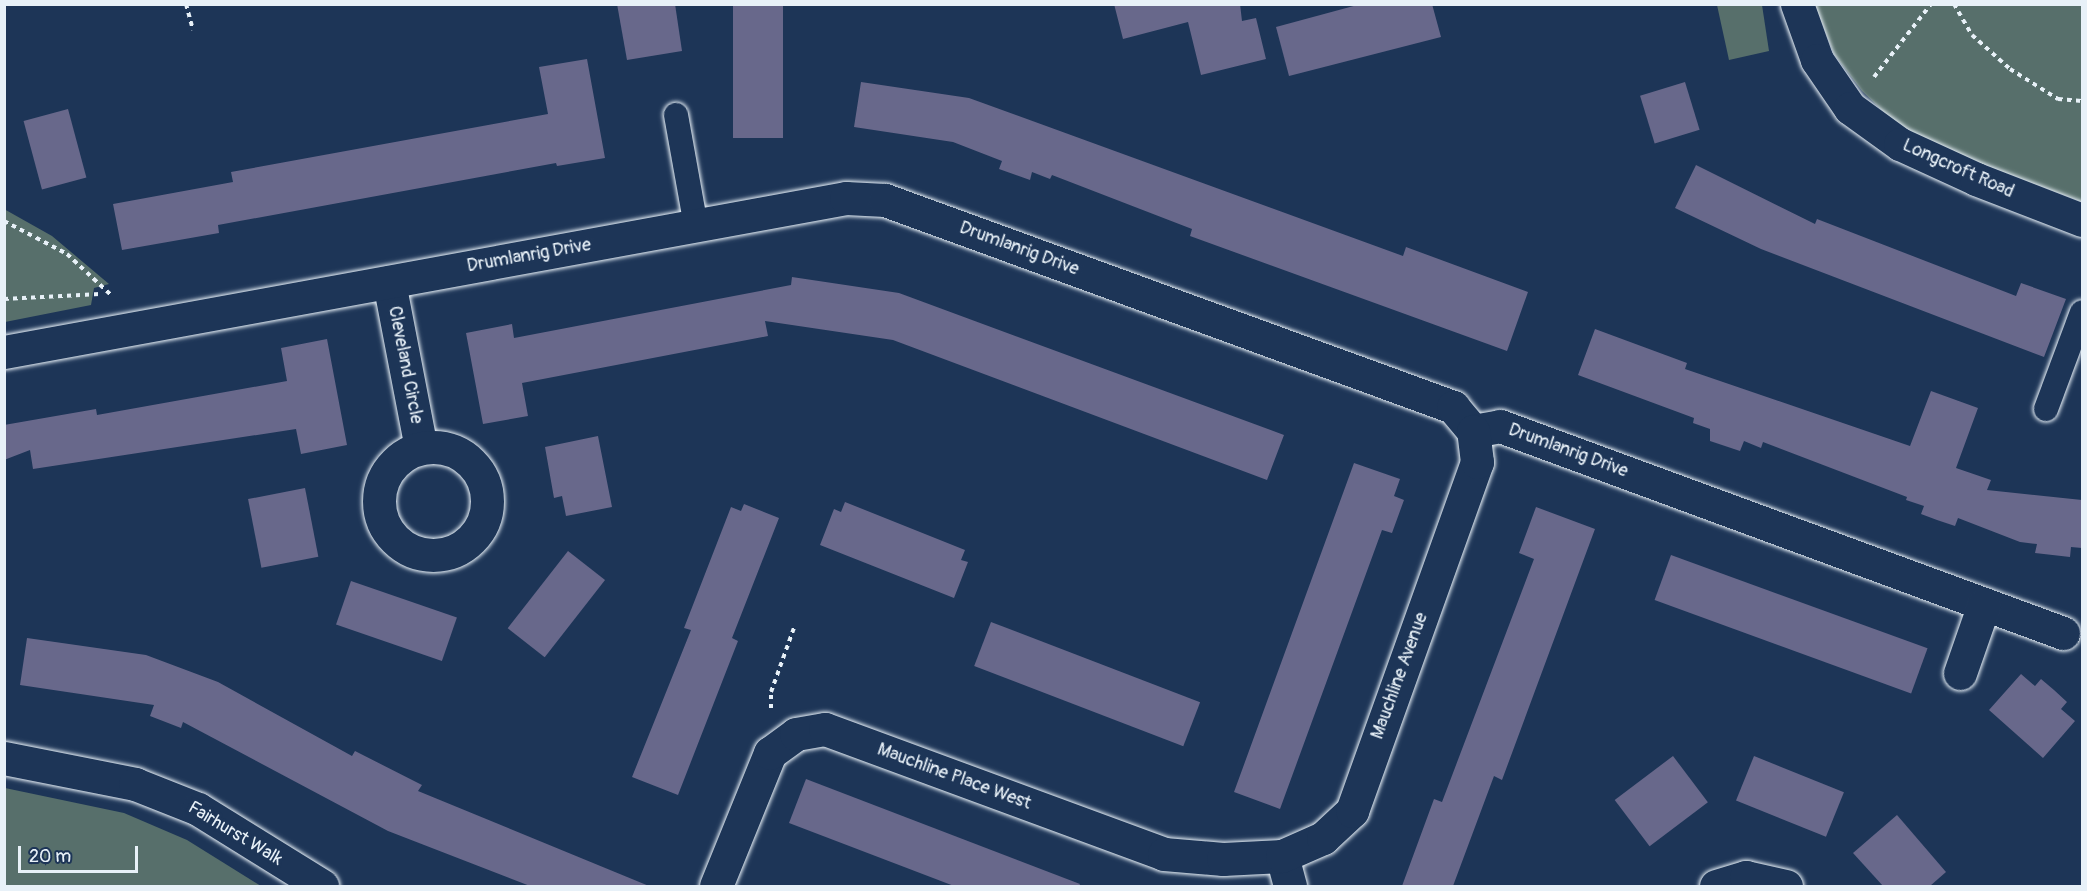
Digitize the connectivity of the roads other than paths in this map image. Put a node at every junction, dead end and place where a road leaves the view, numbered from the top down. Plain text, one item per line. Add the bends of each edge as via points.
1 (1797, 4) edge
2 (676, 115) dead end
3 (2082, 220) edge
4 (696, 226) junction
5 (389, 282) junction
6 (2082, 312) edge
7 (4, 352) edge
8 (2046, 409) dead end
9 (1473, 431) junction
10 (421, 448) dead end
11 (1984, 604) junction
12 (2063, 633) dead end
13 (1960, 673) dead end
14 (4, 758) edge
15 (1286, 871) edge
16 (322, 886) edge
17 (716, 886) edge
18 (1716, 886) edge
19 (1786, 886) edge

1 - 3 street, Longcroft Road via 1817,60 1850,108 1900,144 1976,179
2 - 4 lane
4 - 5 street, Drumlanrig Drive
4 - 9 street, Drumlanrig Drive via 846,198 885,200 1453,407
5 - 7 street, Drumlanrig Drive
5 - 10 street, Cleveland Circle
6 - 8 lane
9 - 11 street, Drumlanrig Drive via 1500,426
9 - 15 street, Mauchline Avenue via 1477,462 1352,811
11 - 12 street, Drumlanrig Drive
11 - 13 street
14 - 16 street, Fairhurst Walk via 135,784 198,809
15 - 17 street, Mauchline Place West via 1223,859 1164,854 825,729 796,734 770,753
18 - 19 street via 1746,877

